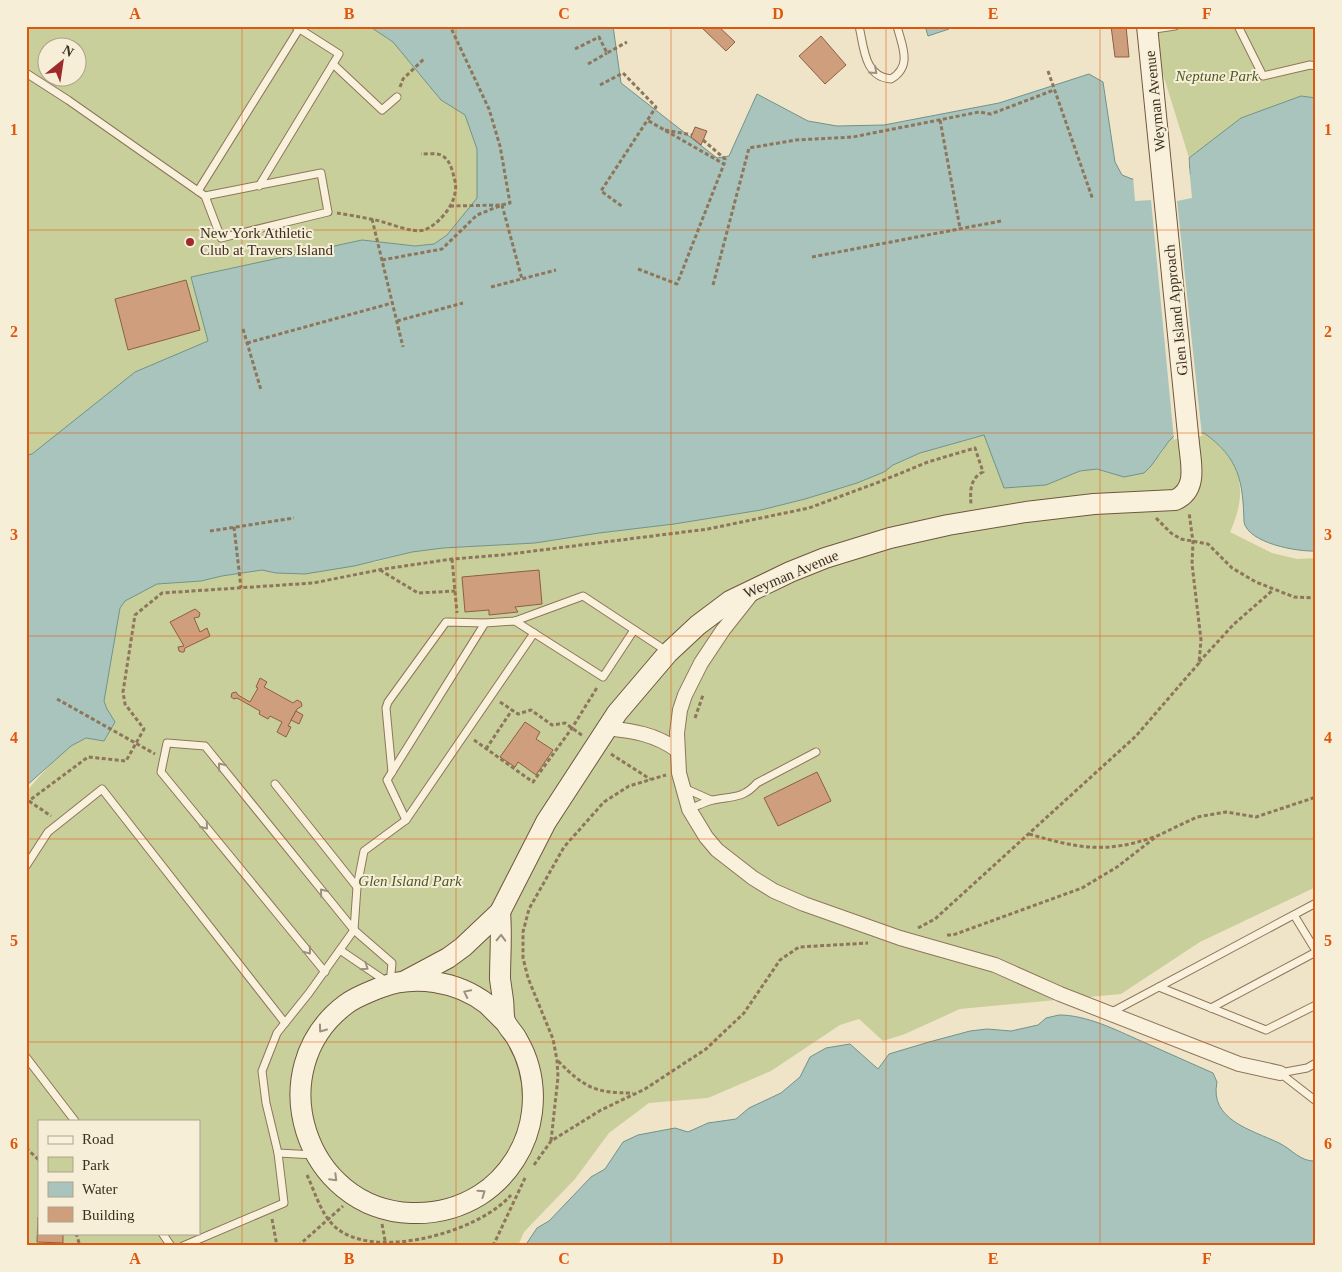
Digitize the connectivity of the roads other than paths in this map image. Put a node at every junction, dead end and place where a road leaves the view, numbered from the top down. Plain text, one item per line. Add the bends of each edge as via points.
1 (859, 26) edge
2 (897, 26) edge
3 (1175, 26) edge
4 (1238, 26) edge
5 (297, 28) edge
6 (1148, 28) edge
7 (333, 64) junction
8 (1316, 66) edge
9 (26, 73) edge
10 (397, 97) dead end
11 (1162, 177) joint
12 (259, 186) junction
13 (201, 194) junction
14 (1186, 494) joint
15 (755, 589) junction
16 (515, 621) junction
17 (485, 623) junction
18 (634, 630) junction
19 (534, 633) junction
20 (668, 653) junction
21 (607, 728) junction
22 (677, 750) junction
23 (816, 752) dead end
24 (392, 772) junction
25 (275, 784) dead end
26 (683, 787) junction
27 (711, 800) junction
28 (690, 809) junction
29 (406, 820) junction
30 (26, 866) edge
31 (357, 887) junction
32 (1316, 903) edge
33 (500, 912) junction
34 (1294, 915) junction
35 (354, 930) junction
36 (340, 950) junction
37 (1316, 952) edge
38 (324, 972) junction
39 (398, 982) junction
40 (1159, 987) junction
41 (1316, 1005) edge
42 (1211, 1008) junction
43 (1110, 1013) junction
44 (505, 1022) junction
45 (285, 1023) junction
46 (26, 1057) edge
47 (1316, 1063) edge
48 (1280, 1073) junction
49 (1316, 1101) edge
50 (75, 1120) edge
51 (278, 1153) junction
52 (315, 1155) junction
53 (163, 1234) edge
54 (171, 1246) edge
55 (183, 1246) edge

1 -> 2 lane via 868,65 885,79 891,79 900,72 905,59
3 - 6 lane
4 - 8 lane via 1263,76
5 - 7 lane via 339,54
5 - 13 lane
6 - 11 street, Weyman Avenue
7 - 10 lane via 382,110
7 - 12 lane
9 - 13 lane
11 - 14 street, Glen Island Approach via 1189,444 1191,484
12 - 13 lane
12 - 13 lane via 321,173 328,212 221,238
14 - 15 street, Weyman Avenue via 1175,500 1094,504 948,525 825,558
15 - 20 street, Weyman Avenue via 730,601
15 - 22 street via 714,643 689,686 680,710
16 - 17 lane
16 - 18 lane via 583,596
16 - 19 lane
17 - 24 lane
17 - 24 lane via 446,622 388,702
18 - 19 lane via 603,676
18 - 20 lane
19 - 29 lane
20 - 21 street, Weyman Avenue
21 - 22 street via 655,737
21 - 33 street, Weyman Avenue via 546,822
22 - 26 street
23 - 27 lane via 757,783 740,796
24 - 29 lane via 387,780
25 - 31 lane
26 - 27 lane
26 - 28 street
27 - 28 lane
28 - 43 street via 717,850 774,891 900,938 995,965
29 - 31 lane via 364,851
30 - 45 lane via 48,832 102,789
31 - 35 lane
32 - 34 lane
33 - 39 street via 448,958
44 -> 33 street via 500,982
34 - 37 lane
34 - 40 lane
35 - 36 lane
35 -> 38 lane via 205,746 166,743 161,772
35 - 39 lane via 392,963
36 - 38 lane
36 -> 39 lane
37 - 42 lane
38 - 45 lane
44 -> 39 street via 487,1004 456,987 422,981
39 -> 52 street via 358,996 345,1005 321,1030 311,1048 300,1096 303,1123
40 - 42 lane
40 - 43 lane
41 - 42 lane via 1266,1030
43 - 48 street via 1239,1064
52 -> 44 street via 337,1182 355,1196 381,1208 425,1214 447,1210 485,1191 504,1174 520,1152 532,1113 530,1070 518,1039
45 - 51 lane via 277,1034 262,1072
46 - 50 lane
47 - 48 lane
48 - 49 lane
51 - 52 lane
51 - 55 lane via 284,1203
53 - 54 lane

